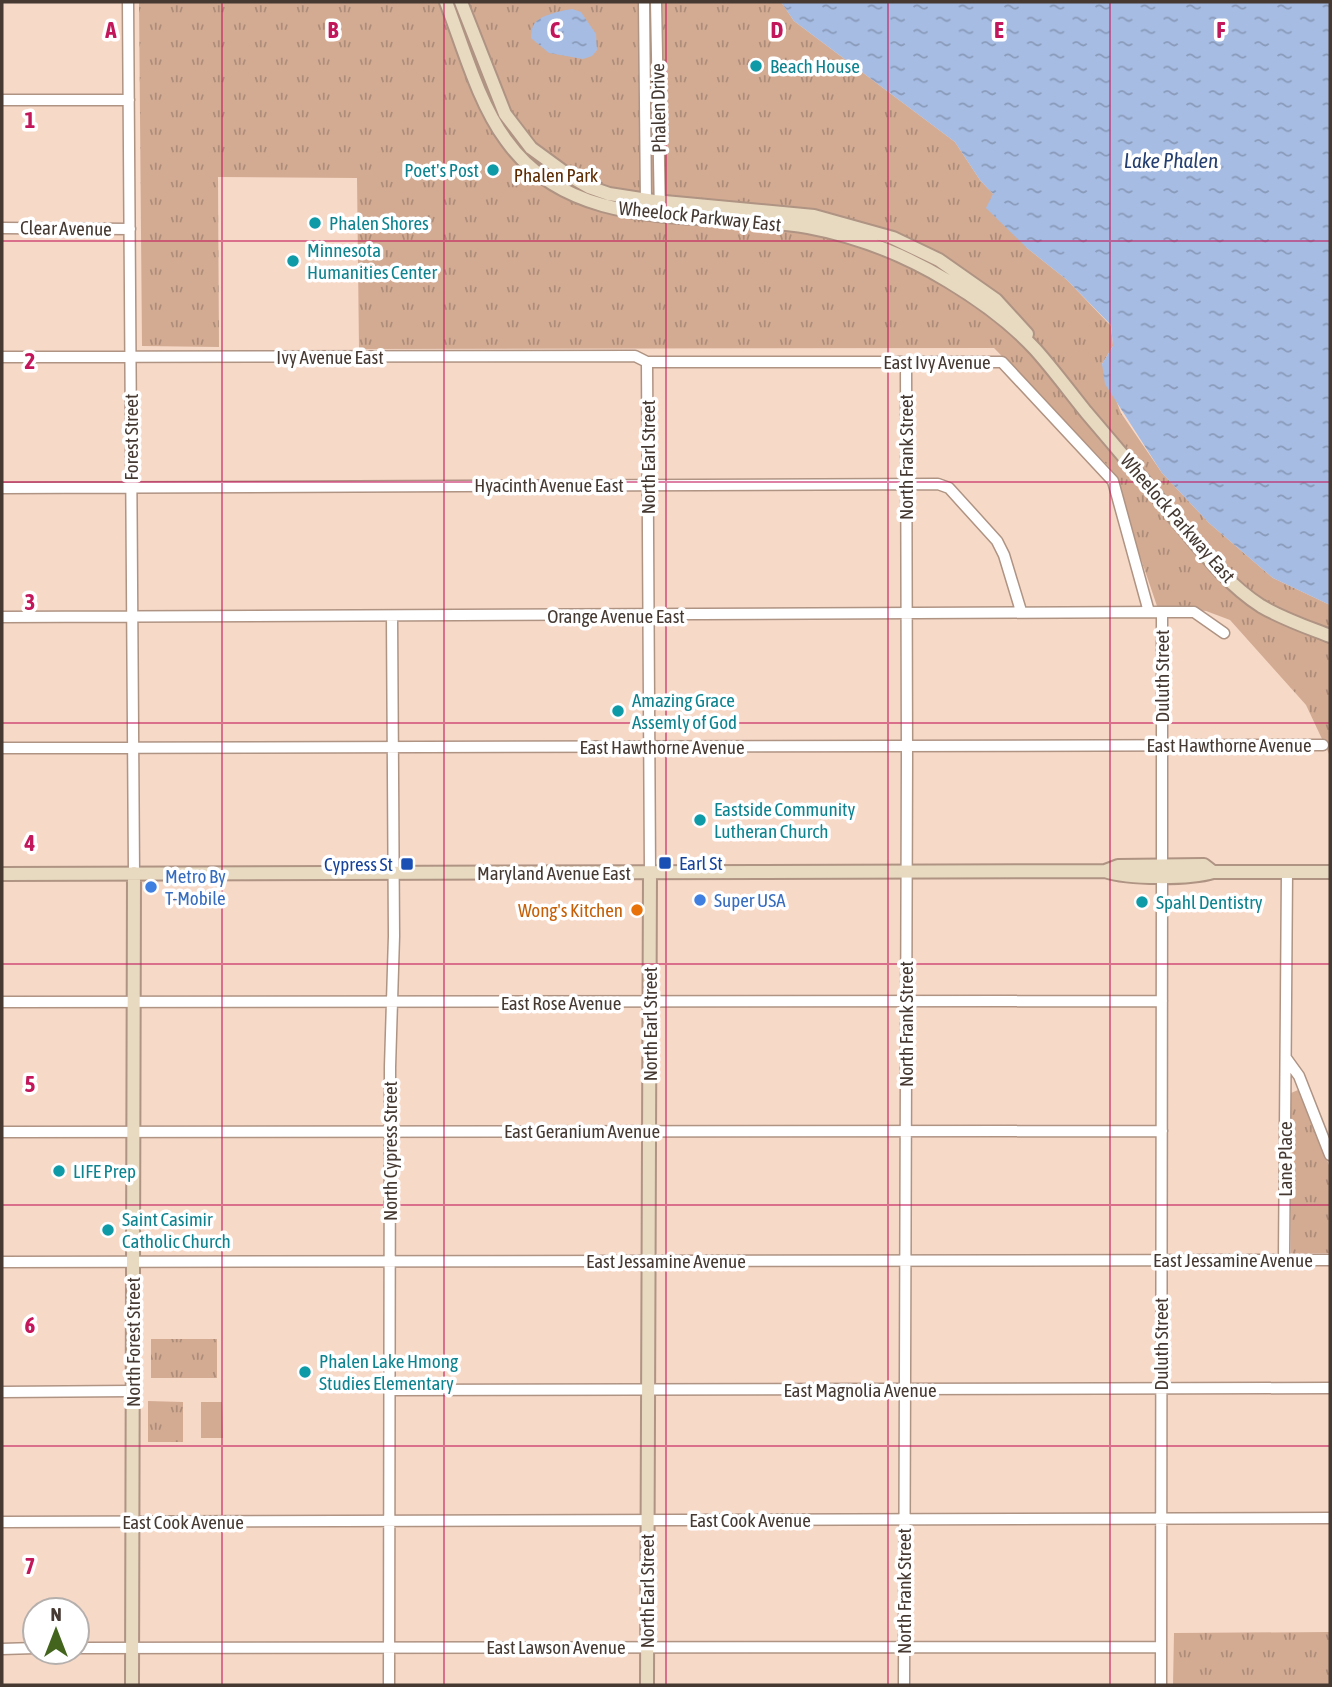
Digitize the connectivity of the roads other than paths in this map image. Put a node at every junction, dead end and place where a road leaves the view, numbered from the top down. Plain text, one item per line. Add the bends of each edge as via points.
1 (128, 2) edge
2 (446, 2) edge
3 (461, 2) edge
4 (644, 2) edge
5 (656, 2) edge
6 (2, 100) edge
7 (129, 100) junction
8 (646, 200) junction
9 (660, 201) junction
10 (646, 214) junction
11 (660, 215) junction
12 (2, 228) edge
13 (130, 229) junction
14 (1034, 347) junction
15 (2, 357) edge
16 (131, 357) junction
17 (652, 362) junction
18 (906, 362) junction
19 (906, 484) junction
20 (648, 485) junction
21 (131, 487) junction
22 (2, 488) edge
23 (1020, 611) junction
24 (907, 612) junction
25 (1149, 612) junction
26 (1162, 612) junction
27 (132, 616) junction
28 (392, 616) junction
29 (649, 616) junction
30 (2, 617) edge
31 (1224, 633) dead end
32 (1330, 634) edge
33 (907, 745) junction
34 (1162, 745) junction
35 (1322, 745) dead end
36 (650, 747) junction
37 (2, 748) edge
38 (133, 748) junction
39 (393, 748) junction
40 (1162, 871) junction
41 (1287, 871) junction
42 (907, 872) junction
43 (1330, 872) edge
44 (134, 873) junction
45 (393, 873) junction
46 (650, 873) junction
47 (2, 874) edge
48 (134, 1001) junction
49 (1162, 1001) junction
50 (2, 1002) edge
51 (392, 1002) junction
52 (906, 1002) junction
53 (649, 1003) junction
54 (1285, 1058) junction
55 (1162, 1130) junction
56 (650, 1131) junction
57 (906, 1131) junction
58 (2, 1132) edge
59 (133, 1132) junction
60 (390, 1132) junction
61 (1330, 1155) edge
62 (1161, 1260) junction
63 (1284, 1260) junction
64 (1330, 1260) edge
65 (133, 1261) junction
66 (389, 1261) junction
67 (649, 1261) junction
68 (905, 1261) junction
69 (2, 1262) edge
70 (1330, 1388) edge
71 (1161, 1389) junction
72 (389, 1390) junction
73 (648, 1390) junction
74 (905, 1390) junction
75 (132, 1391) junction
76 (2, 1392) edge
77 (1330, 1518) edge
78 (1161, 1519) junction
79 (648, 1520) junction
80 (904, 1520) junction
81 (389, 1521) junction
82 (2, 1522) edge
83 (132, 1522) junction
84 (389, 1647) junction
85 (647, 1647) junction
86 (904, 1647) junction
87 (1161, 1647) junction
88 (2, 1648) edge
89 (21, 1648) edge
90 (91, 1648) edge
91 (132, 1648) junction
92 (132, 1685) edge
93 (389, 1685) edge
94 (647, 1685) edge
95 (904, 1685) edge
96 (1161, 1685) edge

1 - 7 street, Forest Street
2 - 10 street, Wheelock Parkway East via 492,119 522,159 566,193
3 - 8 street, Wheelock Parkway East via 505,114 531,148 589,187
4 - 8 street, Phalen Drive
5 - 9 street, Phalen Drive
6 - 7 street
7 - 13 street, Forest Street
8 - 9 street, Wheelock Parkway East
8 - 10 street, Phalen Drive
9 - 11 street, Phalen Drive
9 - 14 street, Wheelock Parkway East via 814,216 893,238 939,260 996,300 1025,330
10 - 11 street, Wheelock Parkway East
11 - 14 street, Wheelock Parkway East via 807,227 857,239 911,260 950,282
12 - 13 street, Clear Avenue
13 - 16 street, Forest Street
14 - 32 street, Wheelock Parkway East via 1220,572 1259,605
15 - 16 street, Ivy Avenue East
16 - 17 street, Ivy Avenue East via 635,356
16 - 21 street, Forest Street
17 - 18 street, East Ivy Avenue
17 - 20 street, North Earl Street
18 - 19 street, North Frank Street
18 - 25 street, East Ivy Avenue via 1002,362 1113,481
19 - 20 street, Hyacinth Avenue East
19 - 23 street, Hyacinth Avenue East via 950,488 1000,547
19 - 24 street, North Frank Street
20 - 21 street, Hyacinth Avenue East
20 - 29 street, North Earl Street
21 - 22 street, Hyacinth Avenue East
21 - 27 street, Forest Street
23 - 24 street, Orange Avenue East
23 - 25 street, Orange Avenue East
24 - 29 street, Orange Avenue East
24 - 33 street, North Frank Street
25 - 26 street, Orange Avenue East
26 - 31 street, Orange Avenue East via 1194,612
26 - 34 street, Duluth Street
27 - 28 street, Orange Avenue East
27 - 30 street, Orange Avenue East
27 - 38 street, Forest Street
28 - 29 street, Orange Avenue East
28 - 39 street, North Cypress Street
29 - 36 street, North Earl Street
33 - 34 street, East Hawthorne Avenue
33 - 36 street, East Hawthorne Avenue
33 - 42 street, North Frank Street
34 - 35 street, East Hawthorne Avenue
34 - 40 street, Duluth Street
36 - 39 street, East Hawthorne Avenue
36 - 46 street, North Earl Street
37 - 38 street, East Hawthorne Avenue
38 - 39 street, East Hawthorne Avenue
38 - 44 street, Forest Street
39 - 45 street, North Cypress Street
40 - 41 street, Maryland Avenue East via 1203,875
40 - 42 street, Maryland Avenue East via 1118,876 1105,871
40 - 49 street, Duluth Street
41 - 43 street, Maryland Avenue East
41 - 54 street, Lane Place
42 - 46 street, Maryland Avenue East
42 - 52 street, North Frank Street
44 - 45 street, Maryland Avenue East
44 - 47 street, Maryland Avenue East
44 - 48 street, North Forest Street
45 - 46 street, Maryland Avenue East
45 - 51 street, North Cypress Street
46 - 53 street, North Earl Street
48 - 50 street, East Rose Avenue
48 - 51 street, East Rose Avenue
48 - 59 street, North Forest Street
49 - 52 street, East Rose Avenue
49 - 55 street, Duluth Street
51 - 53 street, East Rose Avenue
51 - 60 street, North Cypress Street
52 - 53 street, East Rose Avenue
52 - 57 street, North Frank Street
53 - 56 street, North Earl Street
54 - 61 street, Lane Place via 1299,1076
54 - 63 street, Lane Place
55 - 57 street, East Geranium Avenue
55 - 62 street, Duluth Street
56 - 57 street, East Geranium Avenue
56 - 60 street, East Geranium Avenue
56 - 67 street, North Earl Street
57 - 68 street, North Frank Street
58 - 59 street, East Geranium Avenue
59 - 60 street, East Geranium Avenue
59 - 65 street, North Forest Street
60 - 66 street, North Cypress Street
62 - 63 street, East Jessamine Avenue
62 - 68 street, East Jessamine Avenue
62 - 71 street, Duluth Street
63 - 64 street, East Jessamine Avenue
65 - 66 street, East Jessamine Avenue
65 - 69 street, East Jessamine Avenue
65 - 75 street, North Forest Street
66 - 67 street, East Jessamine Avenue
66 - 72 street, North Cypress Street
67 - 68 street, East Jessamine Avenue
67 - 73 street, North Earl Street
68 - 74 street, North Frank Street
70 - 71 street, East Magnolia Avenue
71 - 74 street, East Magnolia Avenue
71 - 78 street, Duluth Street
72 - 73 street, East Magnolia Avenue
72 - 81 street, North Cypress Street
73 - 74 street, East Magnolia Avenue
73 - 79 street, North Earl Street
74 - 80 street, North Frank Street
75 - 76 street
75 - 83 street, North Forest Street
77 - 78 street, East Cook Avenue
78 - 80 street, East Cook Avenue
78 - 87 street, Duluth Street
79 - 80 street, East Cook Avenue
79 - 81 street, East Cook Avenue
79 - 85 street, North Earl Street
80 - 86 street, North Frank Street
81 - 83 street, East Cook Avenue
81 - 84 street, North Cypress Street
82 - 83 street, East Cook Avenue
83 - 91 street, North Forest Street
84 - 85 street, East Lawson Avenue
84 - 91 street, East Lawson Avenue
84 - 93 street, North Cypress Street
85 - 86 street, East Lawson Avenue
85 - 94 street, North Earl Street
86 - 87 street, East Lawson Avenue
86 - 95 street, North Frank Street
87 - 96 street, Duluth Street
88 - 89 street
90 - 91 street, East Lawson Avenue
91 - 92 street, North Forest Street

